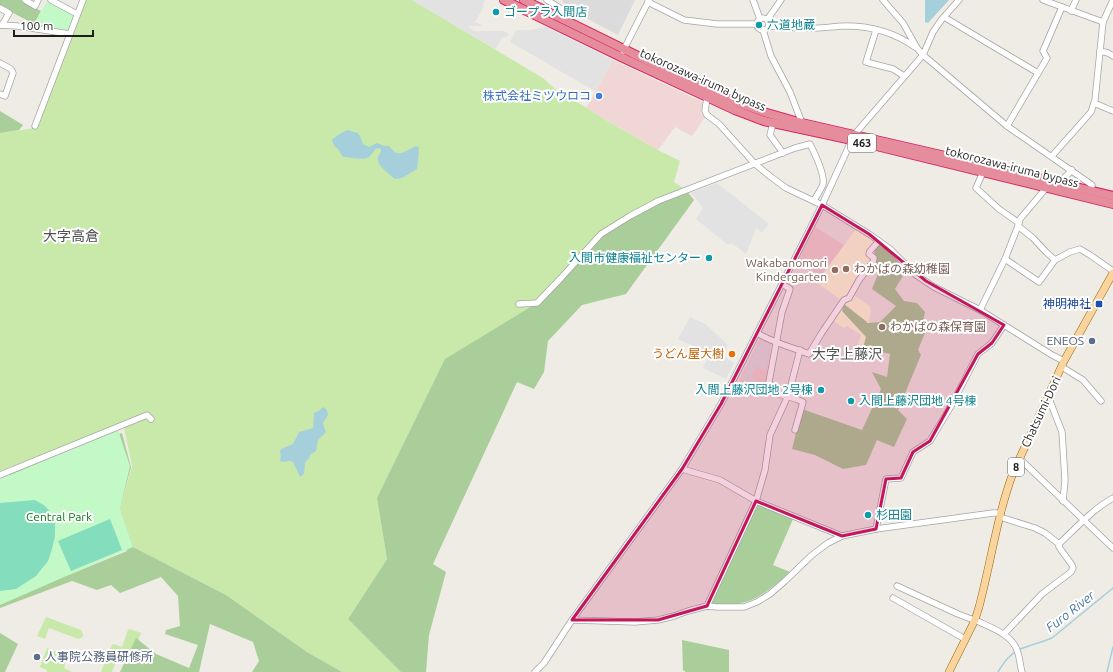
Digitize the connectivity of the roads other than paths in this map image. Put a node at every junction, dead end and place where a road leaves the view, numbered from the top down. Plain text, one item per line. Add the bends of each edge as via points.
1 (25, 0) edge
2 (38, 0) edge
3 (51, 0) edge
4 (83, 0) edge
5 (504, 0) edge
6 (524, 0) edge
7 (547, 0) edge
8 (753, 0) edge
9 (781, 0) edge
10 (883, 0) edge
11 (959, 0) edge
12 (1043, 0) edge
13 (1076, 0) edge
14 (1112, 0) edge
15 (649, 1) edge
16 (1062, 7) junction
17 (0, 8) edge
18 (1071, 10) junction
19 (78, 14) junction
20 (944, 17) junction
21 (767, 20) junction
22 (567, 21) junction
23 (759, 22) junction
24 (1103, 22) junction
25 (1, 25) edge
26 (769, 26) junction
27 (763, 30) junction
28 (876, 30) junction
29 (70, 34) junction
30 (917, 48) junction
31 (1100, 51) junction
32 (622, 53) junction
33 (923, 55) junction
34 (1113, 56) edge
35 (0, 63) edge
36 (1038, 72) junction
37 (904, 76) junction
38 (0, 94) edge
39 (707, 97) junction
40 (1094, 103) junction
41 (1113, 111) edge
42 (773, 123) junction
43 (802, 123) junction
44 (35, 126) dead end
45 (1007, 126) junction
46 (853, 137) junction
47 (783, 152) junction
48 (1052, 156) junction
49 (755, 164) junction
50 (1072, 170) junction
51 (983, 172) junction
52 (1059, 183) junction
53 (1047, 187) junction
54 (1092, 192) junction
55 (1113, 196) edge
56 (814, 201) junction
57 (1113, 204) edge
58 (822, 205) junction
59 (1018, 224) junction
60 (879, 241) junction
61 (1005, 259) junction
62 (1055, 260) junction
63 (1113, 272) edge
64 (782, 284) junction
65 (518, 304) dead end
66 (980, 310) junction
67 (1004, 325) junction
68 (757, 333) junction
69 (776, 343) junction
70 (800, 350) junction
71 (1063, 364) junction
72 (1048, 396) junction
73 (787, 397) junction
74 (1101, 401) dead end
75 (151, 419) dead end
76 (795, 430) dead end
77 (1020, 459) junction
78 (682, 469) junction
79 (0, 475) edge
80 (1113, 498) edge
81 (756, 501) junction
82 (1063, 501) junction
83 (1000, 515) junction
84 (1084, 520) junction
85 (876, 529) junction
86 (842, 536) junction
87 (1059, 544) junction
88 (1113, 548) edge
89 (897, 586) dead end
90 (893, 598) dead end
91 (707, 606) junction
92 (572, 620) junction
93 (975, 620) junction
94 (1004, 634) junction
95 (965, 640) junction
96 (535, 672) edge
97 (949, 672) edge
98 (1022, 672) edge

1 - 2 street via 35,6
3 - 19 street
4 - 19 street
5 - 32 highway, tokorozawa-iruma bypass / 463
6 - 22 highway, tokorozawa-iruma bypass / 463
7 - 22 street via 569,15
8 - 23 street
9 - 21 street
10 - 30 street via 903,23
11 - 20 street
12 - 16 street
13 - 18 street
14 - 24 street
15 - 23 street via 684,20 717,24
15 - 32 street
16 - 18 street
16 - 36 street via 1043,51 1046,58
17 - 25 street via 8,13
18 - 24 street
19 - 29 street
20 - 33 street via 933,32
20 - 36 street
21 - 23 street via 763,18
21 - 26 street
22 - 32 highway, tokorozawa-iruma bypass / 463
23 - 27 street via 760,29
24 - 31 street
25 - 29 street
26 - 27 street
26 - 28 street via 845,26
27 - 43 street via 771,56 790,92
28 - 30 street via 906,40
28 - 37 street via 866,62 893,69
29 - 44 street
30 - 33 street
31 - 34 street
31 - 40 street
32 - 39 highway, tokorozawa-iruma bypass / 463
32 - 43 highway, tokorozawa-iruma bypass / 463 via 736,102
33 - 37 street
33 - 45 street
35 - 38 street via 13,73 5,96
36 - 45 street
37 - 46 street
39 - 42 highway, tokorozawa-iruma bypass / 463
39 - 49 street via 707,115 720,124
40 - 41 street
40 - 48 street via 1091,112
42 - 46 highway, tokorozawa-iruma bypass / 463
42 - 47 street via 770,135
43 - 46 highway, tokorozawa-iruma bypass / 463
45 - 48 street
46 - 51 highway, tokorozawa-iruma bypass / 463
46 - 52 highway, tokorozawa-iruma bypass / 463
46 - 58 street
47 - 49 street
47 - 56 street via 810,144 820,166 823,183
48 - 50 street
49 - 56 street via 786,188
49 - 65 street via 658,201 630,216 601,234 537,302
50 - 52 street
50 - 54 street via 1092,185
51 - 53 highway, tokorozawa-iruma bypass / 463
51 - 59 street via 976,188
52 - 54 highway, tokorozawa-iruma bypass / 463
53 - 57 highway, tokorozawa-iruma bypass / 463
53 - 59 street
54 - 55 highway, tokorozawa-iruma bypass / 463
56 - 58 street
58 - 60 street
58 - 64 street
59 - 61 street
59 - 62 street
60 - 66 street via 916,275
60 - 70 street via 869,254 874,258 873,262 849,298 844,300 809,354
61 - 62 street via 1039,282
61 - 66 street
62 - 63 street via 1080,249
63 - 71 main road, Chatsumi-Dori / 8
64 - 68 street
64 - 69 street via 790,289
66 - 67 street
67 - 71 street
67 - 85 street via 992,343 978,354 930,441 913,452 901,478 886,479
68 - 69 street
68 - 78 street via 721,404
69 - 70 street
69 - 73 street via 768,387 771,392
70 - 73 street
71 - 72 main road, Chatsumi-Dori / 8
71 - 74 street via 1083,380
72 - 77 main road, Chatsumi-Dori / 8
72 - 82 street via 1062,432 1065,480
73 - 76 street via 803,402
73 - 81 street via 770,435 765,470
75 - 79 street via 147,415
77 - 82 street
77 - 83 main road, Chatsumi-Dori / 8
78 - 81 street via 720,480
78 - 92 street
80 - 84 street
81 - 86 street
81 - 91 street
82 - 84 street
83 - 85 street via 993,513
83 - 87 street via 1035,528
83 - 93 main road, Chatsumi-Dori / 8
84 - 87 street
84 - 88 street
85 - 86 street
86 - 91 street via 812,555 770,594 757,602 744,607
87 - 94 street via 1073,570 1042,594
89 - 93 street
90 - 95 street
91 - 92 street via 658,620
92 - 96 street via 544,663
93 - 94 street
93 - 95 main road, Chatsumi-Dori / 8
94 - 98 street via 1015,645
95 - 97 main road, Chatsumi-Dori / 8

